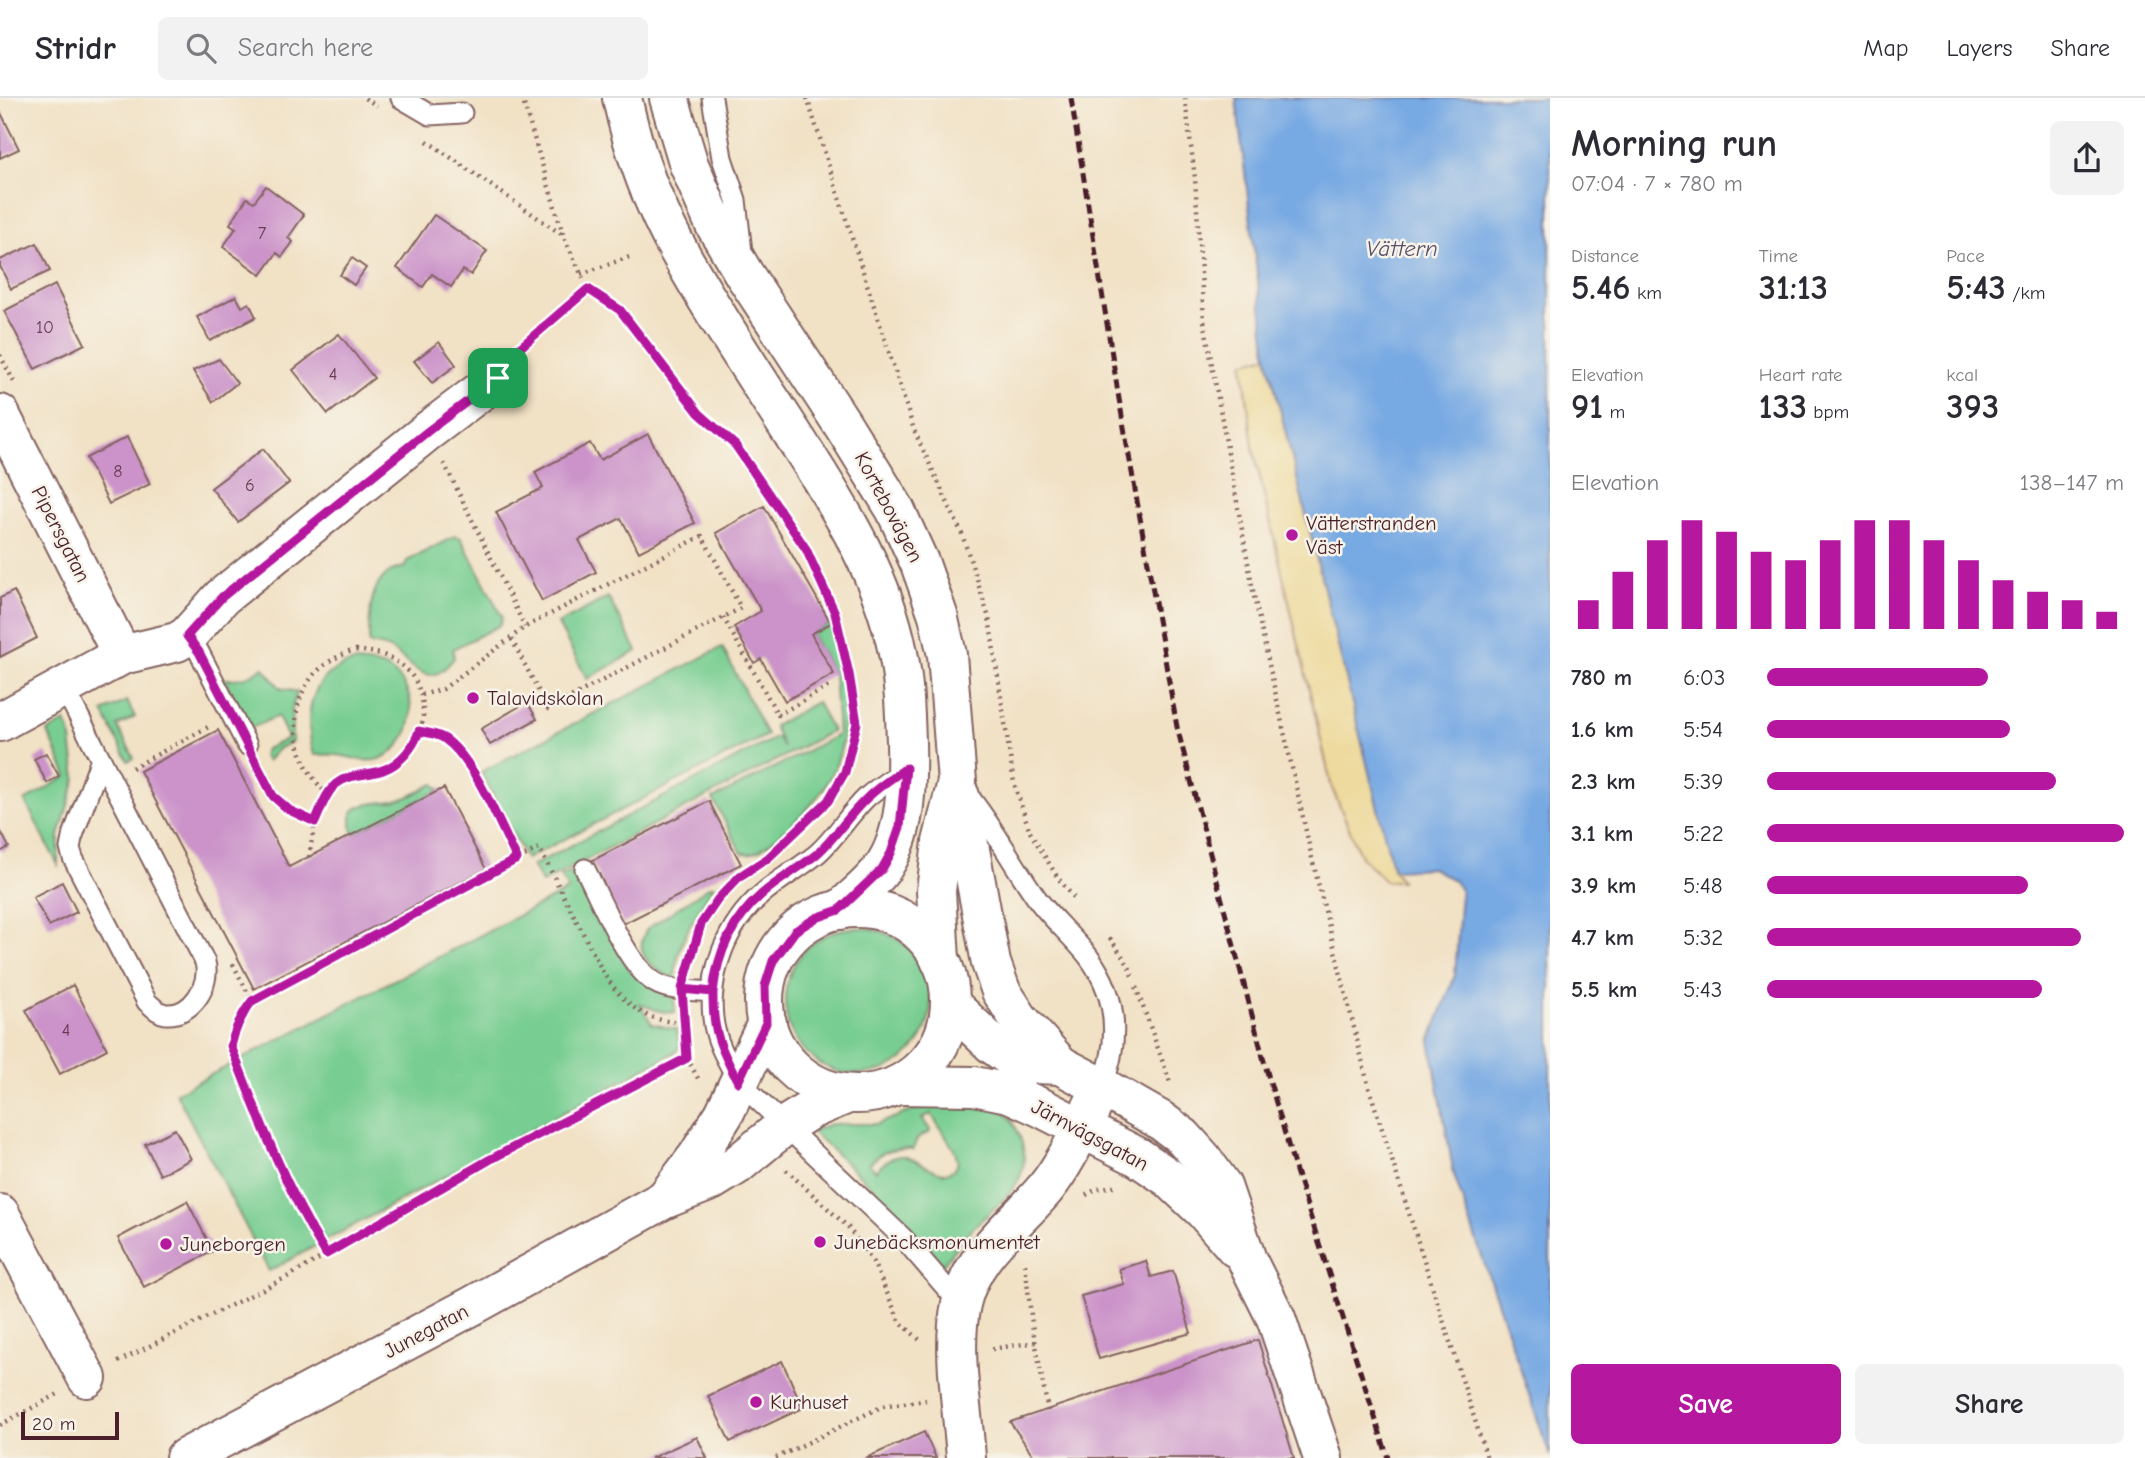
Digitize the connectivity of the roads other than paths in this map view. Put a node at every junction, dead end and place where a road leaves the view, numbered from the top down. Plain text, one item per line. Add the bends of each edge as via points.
1 (401, 98) edge
2 (622, 98) edge
3 (669, 98) edge
4 (712, 98) edge
5 (462, 113) dead end
6 (744, 274) junction
7 (498, 378) road end
8 (9, 403) edge
9 (187, 636) junction
10 (122, 655) junction
11 (64, 687) junction
12 (0, 722) edge
13 (247, 745) road end
14 (101, 759) junction
15 (906, 768) junction
16 (957, 782) junction
17 (585, 869) dead end
18 (839, 910) junction
19 (940, 960) junction
20 (713, 992) junction
21 (950, 1004) junction
22 (766, 1023) junction
23 (1060, 1065) junction
24 (898, 1084) junction
25 (1102, 1087) junction
26 (848, 1094) junction
27 (731, 1098) junction
28 (1080, 1128) junction
29 (772, 1136) junction
30 (665, 1199) junction
31 (0, 1214) edge
32 (1247, 1260) junction
33 (961, 1305) junction
34 (87, 1378) road end
35 (185, 1458) edge
36 (966, 1458) edge
37 (1323, 1458) edge

1 - 5 lane via 430,115
2 - 15 street, Kortebovägen via 628,130 682,257 841,510 866,559 898,652
3 - 6 street, Kortebovägen via 689,165 714,223
4 - 6 lane via 722,158 736,200
6 - 16 street, Kortebovägen via 895,509 920,564 947,655
7 - 9 street via 222,597
8 - 10 street, Pipersgatan
9 - 10 street
9 - 13 lane
10 - 11 street
11 - 12 street
11 - 14 lane
14 - 14 lane via 205,962 205,987 197,999 174,1013 158,1012 147,1002 70,848
15 - 18 street, Kortebovägen via 900,827 891,853 882,869
15 - 20 lane via 867,797 818,853 747,910 722,949
16 - 19 street, Kortebovägen via 936,891
16 - 23 street via 991,963 1001,991
16 - 25 lane via 988,820 1039,902 1089,958 1102,982 1113,1009 1115,1038
17 - 20 lane via 637,966 666,987
18 - 19 street via 859,908 898,918 929,943
18 - 22 street via 805,924 779,951 765,986
19 - 21 street
20 - 27 lane via 713,1020
21 - 23 street, Järnvägsgatan via 1014,1060
21 - 24 street via 945,1032 932,1057
22 - 26 street via 791,1067 812,1082
22 - 27 street, Junegatan
23 - 25 street, Järnvägsgatan
24 - 26 street via 874,1093
24 - 28 street, Järnvägsgatan via 974,1086 1009,1094
25 - 28 street
25 - 32 street, Järnvägsgatan via 1160,1120 1201,1157 1222,1186
26 - 29 street, Junegatan via 810,1110
27 - 29 lane
27 - 30 street, Junegatan via 697,1157
28 - 32 street, Järnvägsgatan via 1169,1178
28 - 33 street via 1045,1189 977,1264
29 - 30 street, Junegatan via 711,1181
29 - 33 lane via 903,1238
30 - 35 street, Junegatan
31 - 34 street
32 - 37 street, Järnvägsgatan via 1276,1318
33 - 36 street via 958,1353

